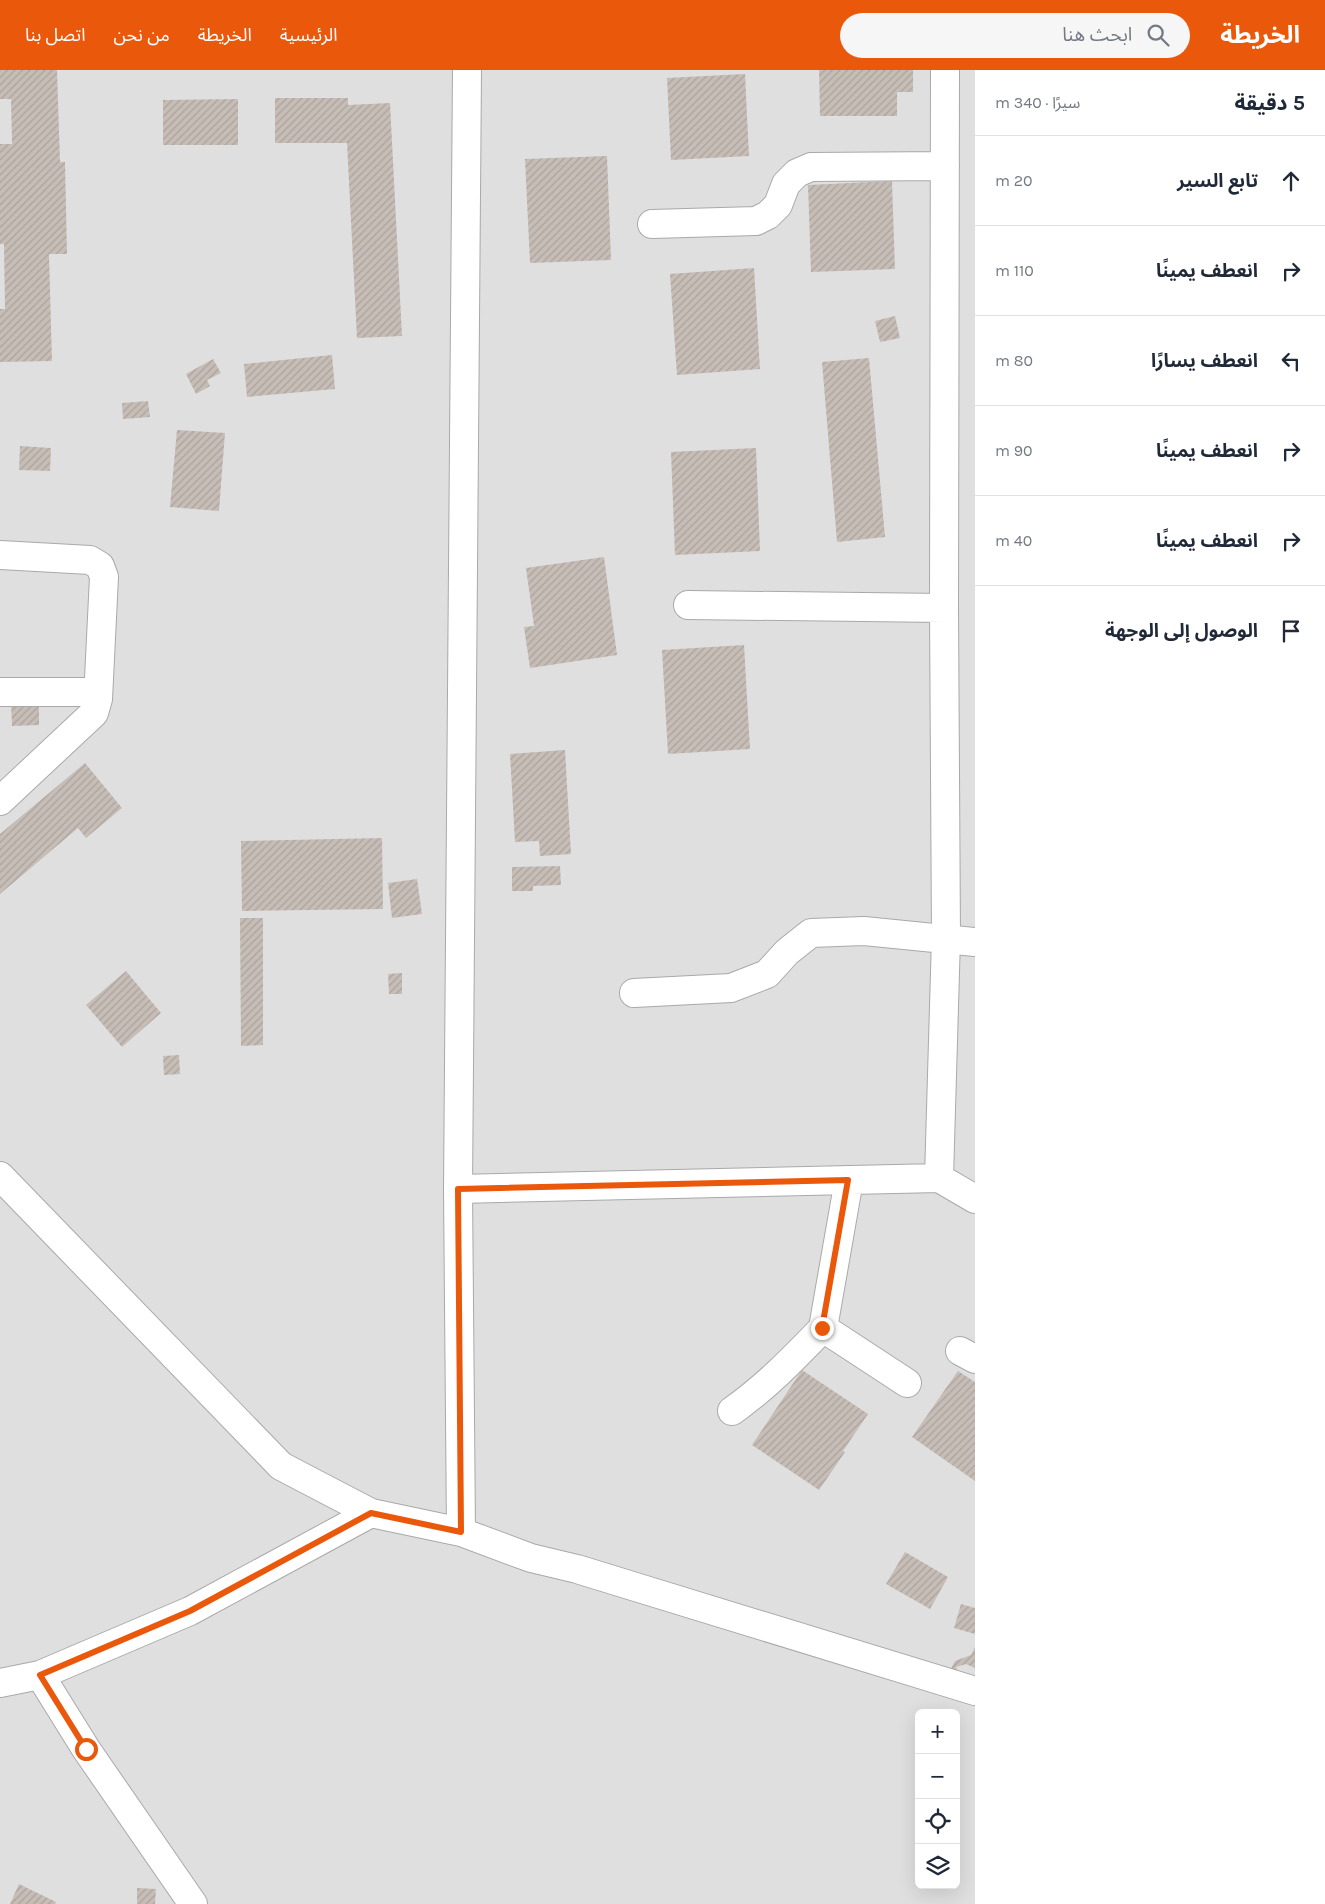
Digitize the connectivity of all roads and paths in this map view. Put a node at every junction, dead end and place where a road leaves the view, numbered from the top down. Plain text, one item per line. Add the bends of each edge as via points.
1 (468, 70) edge
2 (945, 70) edge
3 (945, 166) junction
4 (652, 224) dead end
5 (0, 555) edge
6 (688, 606) dead end
7 (944, 608) junction
8 (0, 692) edge
9 (98, 692) junction
10 (0, 801) edge
11 (946, 938) junction
12 (975, 942) edge
13 (634, 992) dead end
14 (0, 1176) edge
15 (939, 1178) junction
16 (848, 1180) junction
17 (458, 1189) junction
18 (975, 1199) edge
19 (822, 1328) junction
20 (907, 1383) dead end
21 (732, 1411) dead end
22 (371, 1513) junction
23 (461, 1532) junction
24 (40, 1675) junction
25 (0, 1683) edge
26 (975, 1691) edge
27 (193, 1904) edge

1 - 17 street
2 - 3 street
3 - 4 street via 812,167 797,173 786,184 778,205 768,216 756,221
3 - 7 street
5 - 9 street via 90,560 100,566 104,577
6 - 7 street
7 - 11 street
8 - 9 street
9 - 10 street via 94,713
11 - 12 street
11 - 13 street via 864,931 811,933 767,974 731,988
11 - 15 street
14 - 22 street via 281,1466
15 - 16 street
15 - 18 street
16 - 17 street
16 - 19 street
17 - 23 street
19 - 20 street
19 - 21 street via 782,1372
22 - 23 street
22 - 24 street via 190,1611
23 - 26 street via 531,1558 577,1569
24 - 25 street
24 - 27 street via 86,1749

